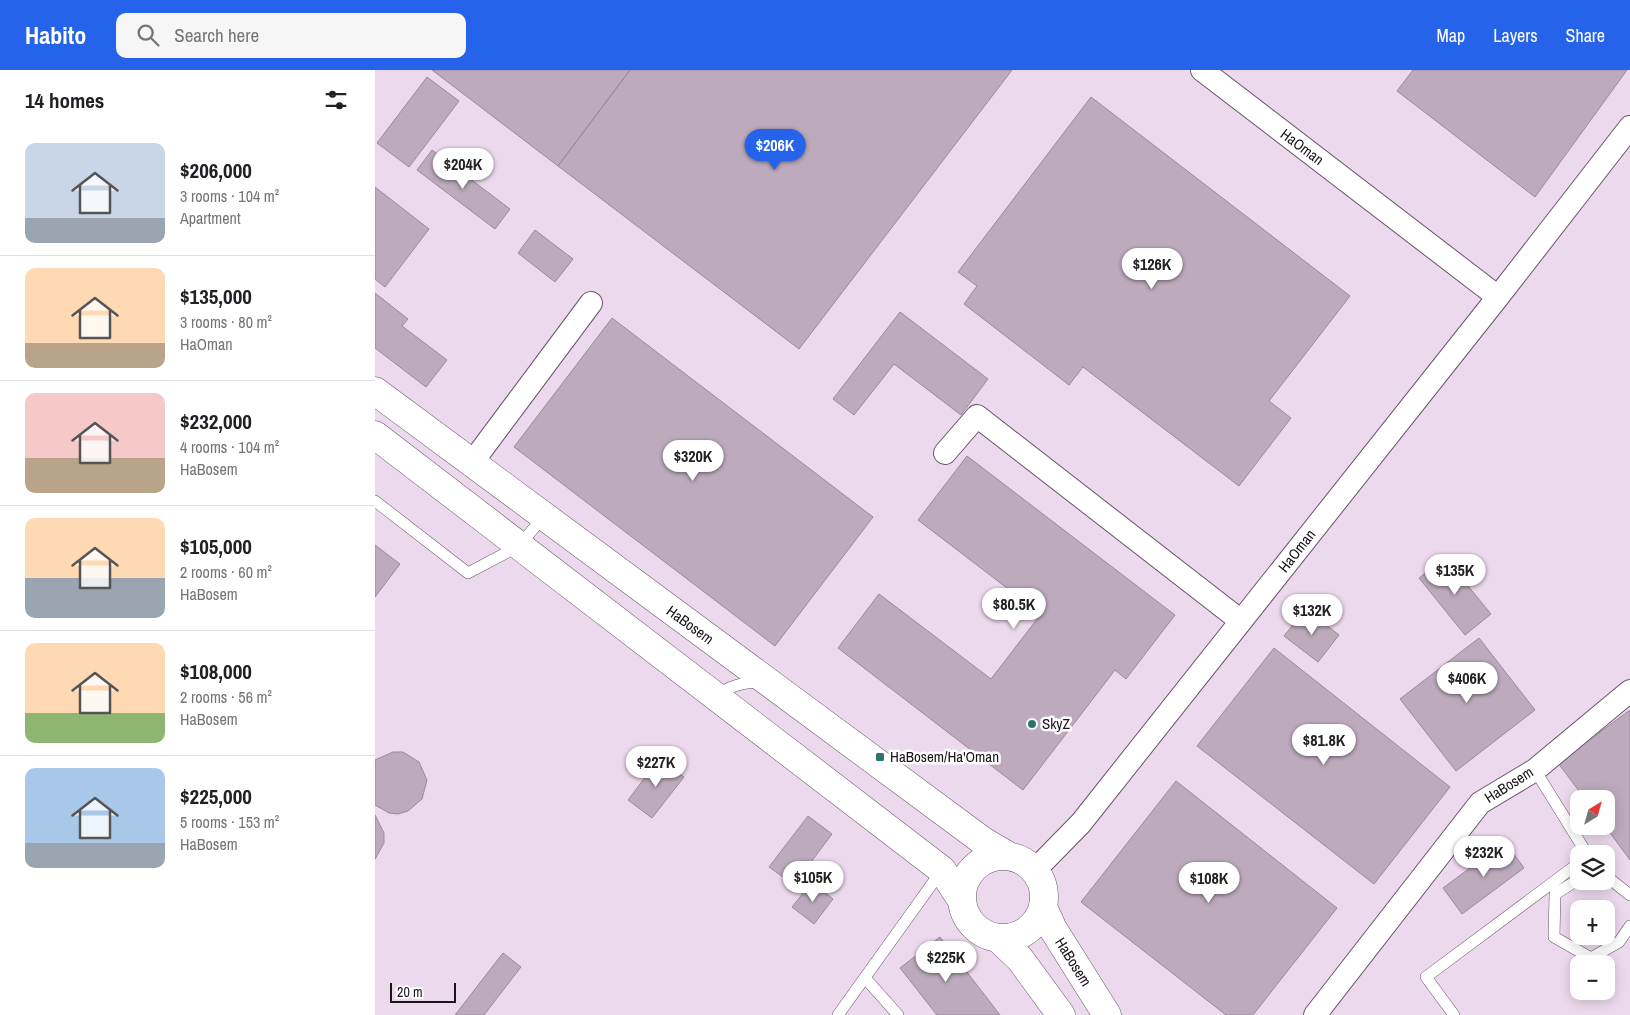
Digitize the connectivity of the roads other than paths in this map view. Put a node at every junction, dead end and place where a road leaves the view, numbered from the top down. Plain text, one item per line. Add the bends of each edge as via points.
1 (1202, 70) edge
2 (1630, 127) edge
3 (1498, 297) junction
4 (591, 303) dead end
5 (375, 391) edge
6 (375, 435) edge
7 (945, 453) dead end
8 (471, 464) junction
9 (375, 501) edge
10 (543, 516) junction
11 (519, 546) junction
12 (1241, 621) junction
13 (768, 682) junction
14 (1630, 691) edge
15 (715, 696) junction
16 (1535, 770) junction
17 (1581, 845) edge
18 (1007, 856) junction
19 (1570, 869) edge
20 (942, 870) junction
21 (1035, 870) junction
22 (1615, 883) edge
23 (1570, 885) edge
24 (1630, 895) edge
25 (961, 899) junction
26 (1043, 907) junction
27 (1630, 926) edge
28 (998, 938) junction
29 (865, 979) junction
30 (838, 1015) edge
31 (898, 1015) edge
32 (1061, 1015) edge
33 (1107, 1015) edge
34 (1315, 1015) edge
35 (1454, 1015) edge

1 - 3 street, HaOman
2 - 3 street, HaOman
3 - 12 street, HaOman
4 - 8 street
5 - 8 street, HaBosem
6 - 11 street
7 - 12 street via 977,416
8 - 10 street, HaBosem
9 - 11 lane via 468,573
10 - 11 lane
10 - 13 street, HaBosem
11 - 15 street
12 - 21 street, HaOman via 1081,823
13 - 15 lane via 746,682
13 - 18 street, HaBosem
14 - 16 street, HaBosem
15 - 20 street
16 - 17 lane
16 - 34 street, HaBosem via 1480,803
18 - 21 street via 1025,862
18 - 25 street via 994,856 976,864 965,880
19 - 35 lane via 1426,977
20 - 25 street
20 - 29 lane
21 - 26 street via 1043,888
22 - 24 lane
23 - 27 lane via 1555,894 1554,937 1591,958 1619,942
25 - 28 street via 966,916 973,925
26 - 28 street via 1035,923 1026,931
26 - 33 street, HaBosem via 1053,929
28 - 32 street via 1020,959
29 - 30 lane
29 - 31 lane

